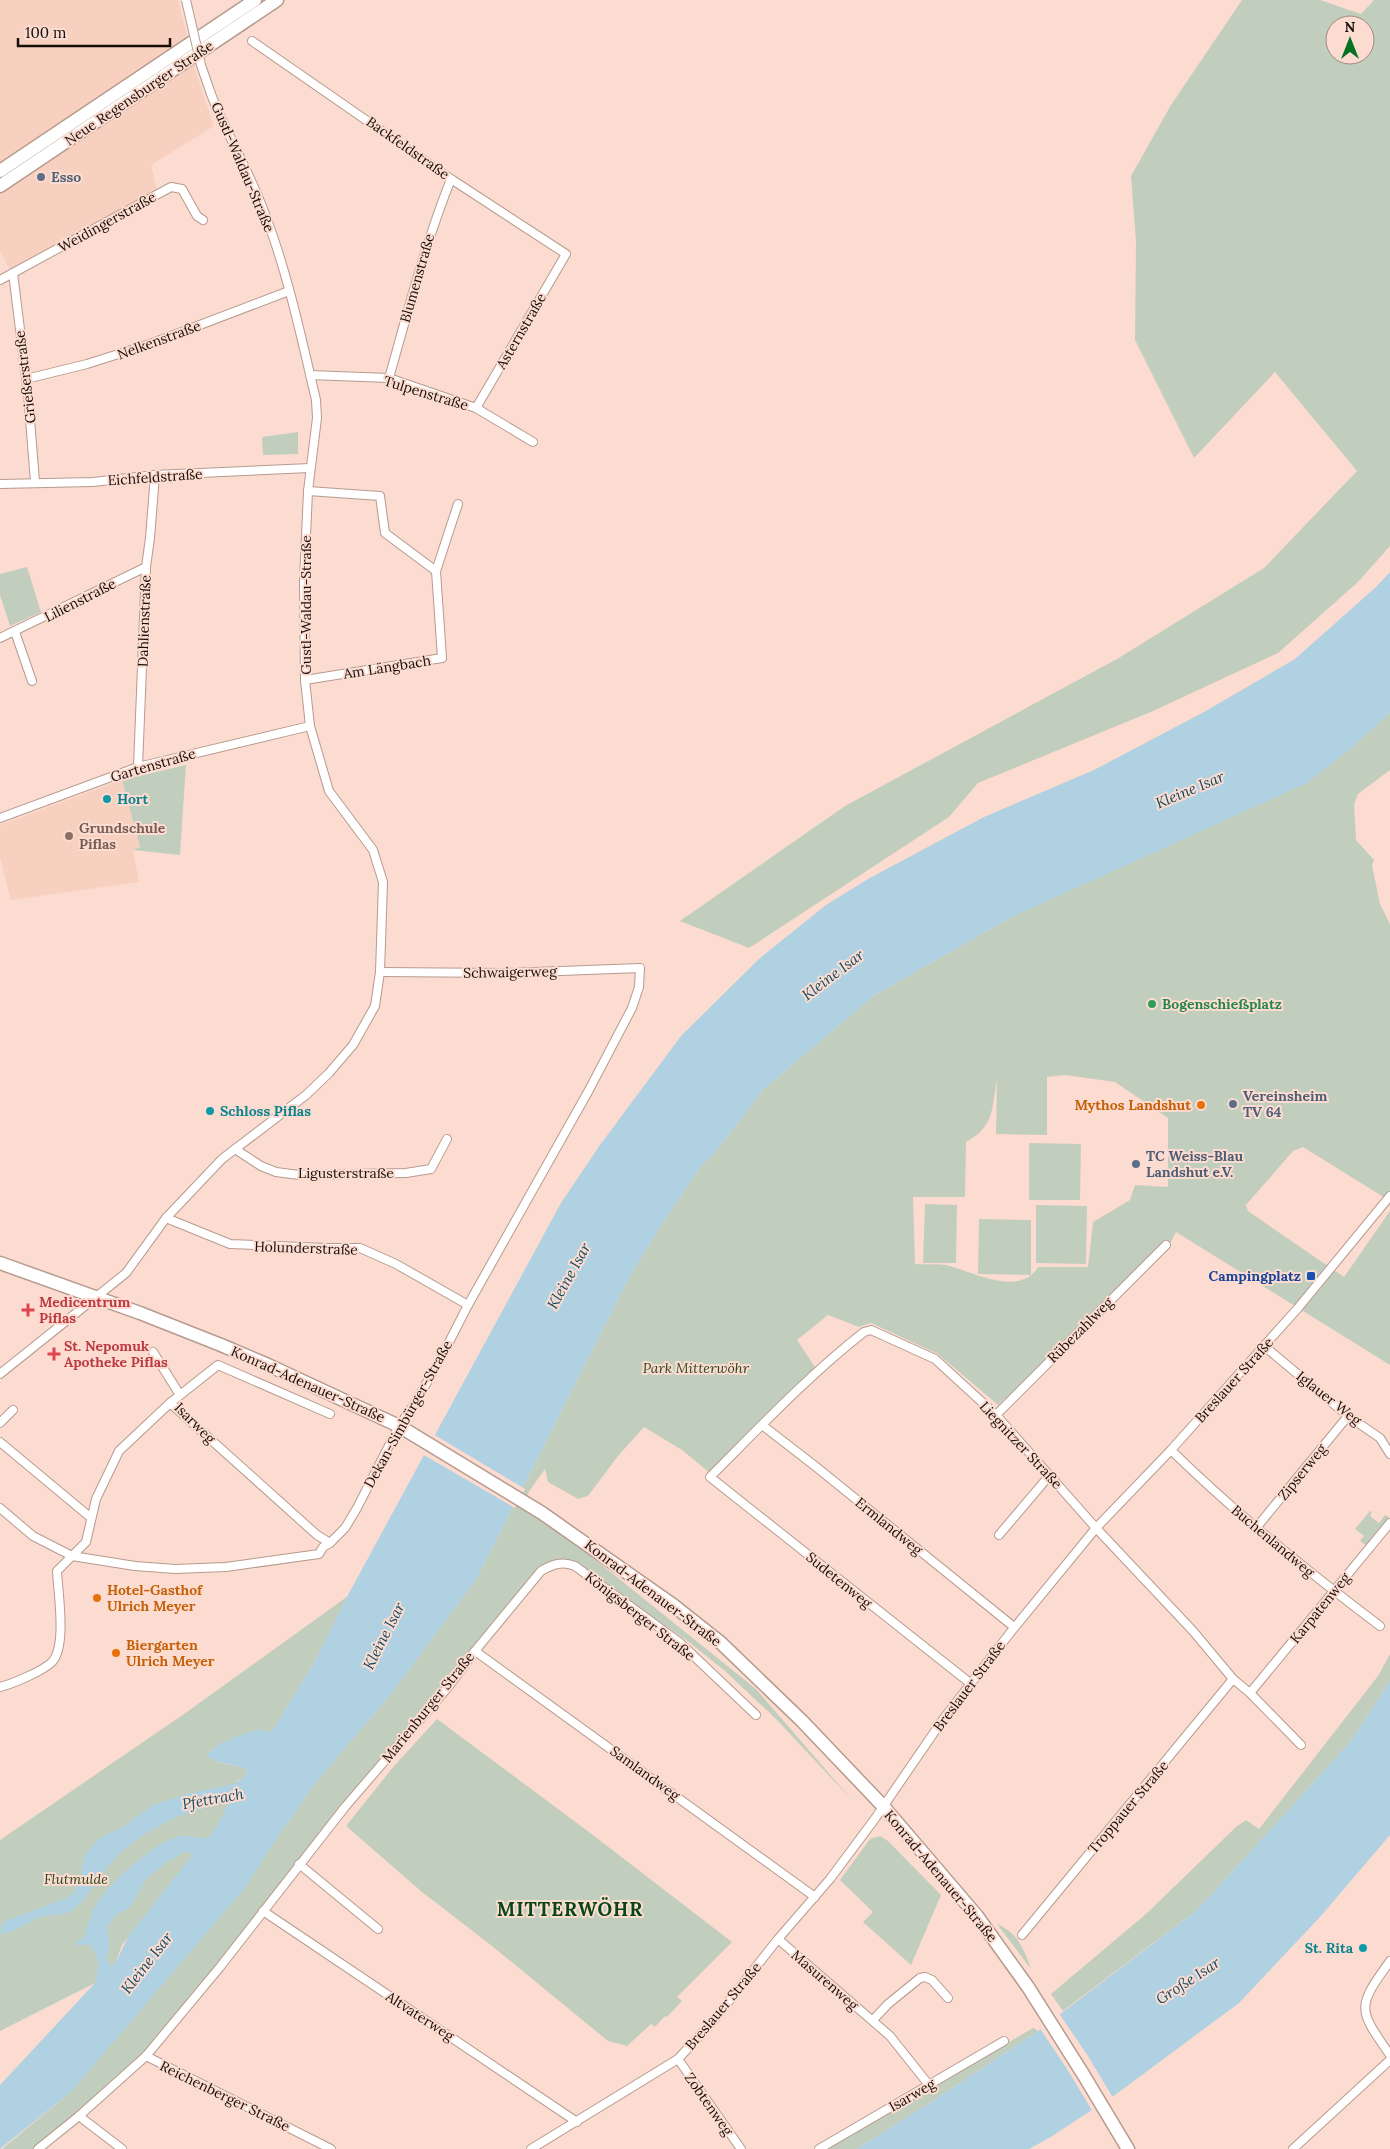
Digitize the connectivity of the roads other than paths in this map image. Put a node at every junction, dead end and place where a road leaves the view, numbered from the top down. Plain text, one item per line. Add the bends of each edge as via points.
1 (186, 0) edge
2 (255, 0) edge
3 (277, 0) edge
4 (252, 41) dead end
5 (0, 171) edge
6 (452, 179) junction
7 (0, 186) edge
8 (203, 220) dead end
9 (566, 254) joint
10 (12, 273) junction
11 (0, 280) edge
12 (289, 291) junction
13 (310, 375) junction
14 (389, 378) junction
15 (26, 379) junction
16 (476, 408) junction
17 (533, 442) dead end
18 (310, 468) junction
19 (155, 475) junction
20 (35, 482) junction
21 (0, 484) edge
22 (308, 492) junction
23 (458, 504) dead end
24 (146, 567) junction
25 (436, 571) junction
26 (15, 632) junction
27 (0, 638) edge
28 (305, 680) junction
29 (32, 681) dead end
30 (310, 726) junction
31 (138, 767) junction
32 (0, 818) edge
33 (640, 968) joint
34 (380, 972) junction
35 (447, 1139) dead end
36 (235, 1149) junction
37 (1390, 1196) edge
38 (166, 1218) junction
39 (1166, 1245) dead end
40 (0, 1263) edge
41 (97, 1298) junction
42 (468, 1305) junction
43 (1264, 1346) junction
44 (153, 1352) dead end
45 (0, 1374) edge
46 (180, 1395) junction
47 (170, 1403) junction
48 (13, 1410) dead end
49 (330, 1414) dead end
50 (996, 1415) junction
51 (1348, 1416) junction
52 (0, 1422) edge
53 (762, 1425) junction
54 (404, 1428) junction
55 (0, 1442) edge
56 (1171, 1450) junction
57 (1390, 1454) edge
58 (1050, 1476) junction
59 (710, 1477) joint
60 (0, 1508) edge
61 (90, 1517) junction
62 (1390, 1522) edge
63 (1096, 1528) junction
64 (1256, 1528) junction
65 (999, 1535) dead end
66 (330, 1543) junction
67 (72, 1556) junction
68 (565, 1562) joint
69 (1334, 1591) junction
70 (1380, 1626) dead end
71 (1014, 1628) junction
72 (475, 1651) junction
73 (1233, 1678) junction
74 (970, 1683) junction
75 (0, 1687) edge
76 (1250, 1693) junction
77 (756, 1715) dead end
78 (1301, 1745) dead end
79 (883, 1806) junction
80 (299, 1864) junction
81 (815, 1897) junction
82 (263, 1910) junction
83 (378, 1929) dead end
84 (1022, 1935) dead end
85 (778, 1939) junction
86 (1390, 1961) edge
87 (948, 1998) dead end
88 (873, 2020) junction
89 (1004, 2041) dead end
90 (1390, 2055) edge
91 (146, 2056) junction
92 (678, 2059) junction
93 (1390, 2060) edge
94 (929, 2085) junction
95 (79, 2116) junction
96 (577, 2122) junction
97 (38, 2149) edge
98 (122, 2149) edge
99 (331, 2149) edge
100 (531, 2149) edge
101 (741, 2149) edge
102 (819, 2149) edge
103 (1128, 2149) edge
104 (1293, 2149) edge

1 - 12 street, Gustl-Waldau-Straße, bridge via 211,94 262,206
2 - 5 main road, Neue Regensburger Straße
3 - 7 main road, Neue Regensburger Straße
4 - 6 street, Backfeldstraße
6 - 9 street, Backfeldstraße
6 - 14 street, Blumenstraße via 430,232
8 - 10 street, Weidingerstraße via 197,216 182,189 171,186
9 - 16 street, Asternstraße
10 - 11 street, Weidingerstraße
10 - 15 street, Grießerstraße
12 - 13 street, Gustl-Waldau-Straße
12 - 15 street, Nelkenstraße via 150,344
13 - 14 street, Tulpenstraße
13 - 18 street, Gustl-Waldau-Straße via 317,418
14 - 16 street, Tulpenstraße
15 - 20 street, Grießerstraße
16 - 17 street, Tulpenstraße
18 - 19 street, Eichfeldstraße
18 - 22 street, Gustl-Waldau-Straße
19 - 20 street, Eichfeldstraße via 93,482
19 - 24 street, Dahlienstraße
20 - 21 street, Eichfeldstraße
22 - 25 street via 380,496 386,533
22 - 28 street, Gustl-Waldau-Straße via 304,581
23 - 25 street, Am Längbach
24 - 26 street, Lilienstraße
24 - 31 street, Dahlienstraße
25 - 28 street, Am Längbach via 442,658
26 - 27 street, Lilienstraße
26 - 29 street
28 - 30 street, Gustl-Waldau-Straße
30 - 31 street, Gartenstraße
30 - 34 street, Gustl-Waldau-Straße via 329,791 373,850 383,882
31 - 32 street, Gartenstraße
33 - 34 street, Schwaigerweg via 506,973
33 - 42 street, Dekan-Simbürger-Straße via 639,987 632,1008
34 - 36 street, Gustl-Waldau-Straße via 375,1006 353,1045 306,1095
35 - 36 street, Ligusterstraße via 431,1168 406,1173 327,1175 276,1172
36 - 38 street, Gustl-Waldau-Straße
37 - 43 street, Breslauer Straße
38 - 41 street, Gustl-Waldau-Straße via 126,1273
38 - 42 street, Holunderstraße via 230,1244 360,1248 396,1264
39 - 50 street, Rübezahlweg
40 - 41 main road, Konrad-Adenauer-Straße
41 - 45 street, Gustl-Waldau-Straße
41 - 54 main road, Konrad-Adenauer-Straße via 268,1365
42 - 54 street, Dekan-Simbürger-Straße
43 - 51 street, Iglauer Weg
43 - 56 street, Breslauer Straße
44 - 46 street
46 - 47 street, Isarweg
46 - 49 street, Isarweg via 218,1364
47 - 61 street via 119,1451
47 - 66 street, Isarweg via 317,1535
48 - 52 street
50 - 53 street, Liegnitzer Straße via 935,1360 870,1330 849,1344
50 - 58 street, Liegnitzer Straße
51 - 57 street, Iglauer Weg via 1380,1438
51 - 64 street, Zipserweg
53 - 59 street, Liegnitzer Straße
53 - 71 street, Ermlandweg
54 - 66 street, Dekan-Simbürger-Straße via 345,1528
54 - 79 main road, Konrad-Adenauer-Straße via 542,1513 673,1605 721,1643
55 - 61 street
56 - 63 street, Breslauer Straße
56 - 64 street, Buchenlandweg
58 - 63 street, Liegnitzer Straße
58 - 65 street
59 - 74 street, Sudetenweg
60 - 67 street, Dekan-Simbürger-Straße via 33,1536
61 - 67 street via 86,1542
62 - 69 street, Karpatenweg
63 - 71 street, Breslauer Straße
63 - 73 street, Liegnitzer Straße
64 - 69 street, Buchenlandweg
66 - 67 street, Dekan-Simbürger-Straße via 319,1554 175,1570
67 - 75 street via 57,1571 60,1647 52,1662 15,1684
68 - 72 street, Marienburger Straße via 541,1572
68 - 77 street, Königsberger Straße via 679,1642
69 - 70 street, Buchenlandweg
69 - 76 street, Karpatenweg
71 - 74 street, Breslauer Straße
72 - 80 street, Marienburger Straße
72 - 81 street, Samlandweg
73 - 76 street, Liegnitzer Straße
73 - 84 street, Troppauer Straße
74 - 79 street, Breslauer Straße
76 - 78 street, Liegnitzer Straße
79 - 81 street, Breslauer Straße
79 - 103 main road, Konrad-Adenauer-Straße via 977,1916 1028,1987
80 - 82 street, Marienburger Straße
80 - 83 street
81 - 85 street, Breslauer Straße
82 - 91 street, Marienburger Straße
82 - 96 street, Altvaterweg
85 - 88 street, Masurenweg
85 - 92 street, Breslauer Straße via 714,2020
86 - 90 street via 1370,1988 1365,2002 1367,2020
87 - 88 street via 932,1980 920,1978
88 - 94 street, Masurenweg
89 - 94 street, Isarweg
91 - 95 street, Marienburger Straße
91 - 99 street, Reichenberger Straße
92 - 96 street, Breslauer Straße
92 - 101 street, Zobtenweg
93 - 104 street
94 - 102 street, Isarweg
95 - 97 street, Marienburger Straße
95 - 98 street
96 - 100 street, Breslauer Straße

